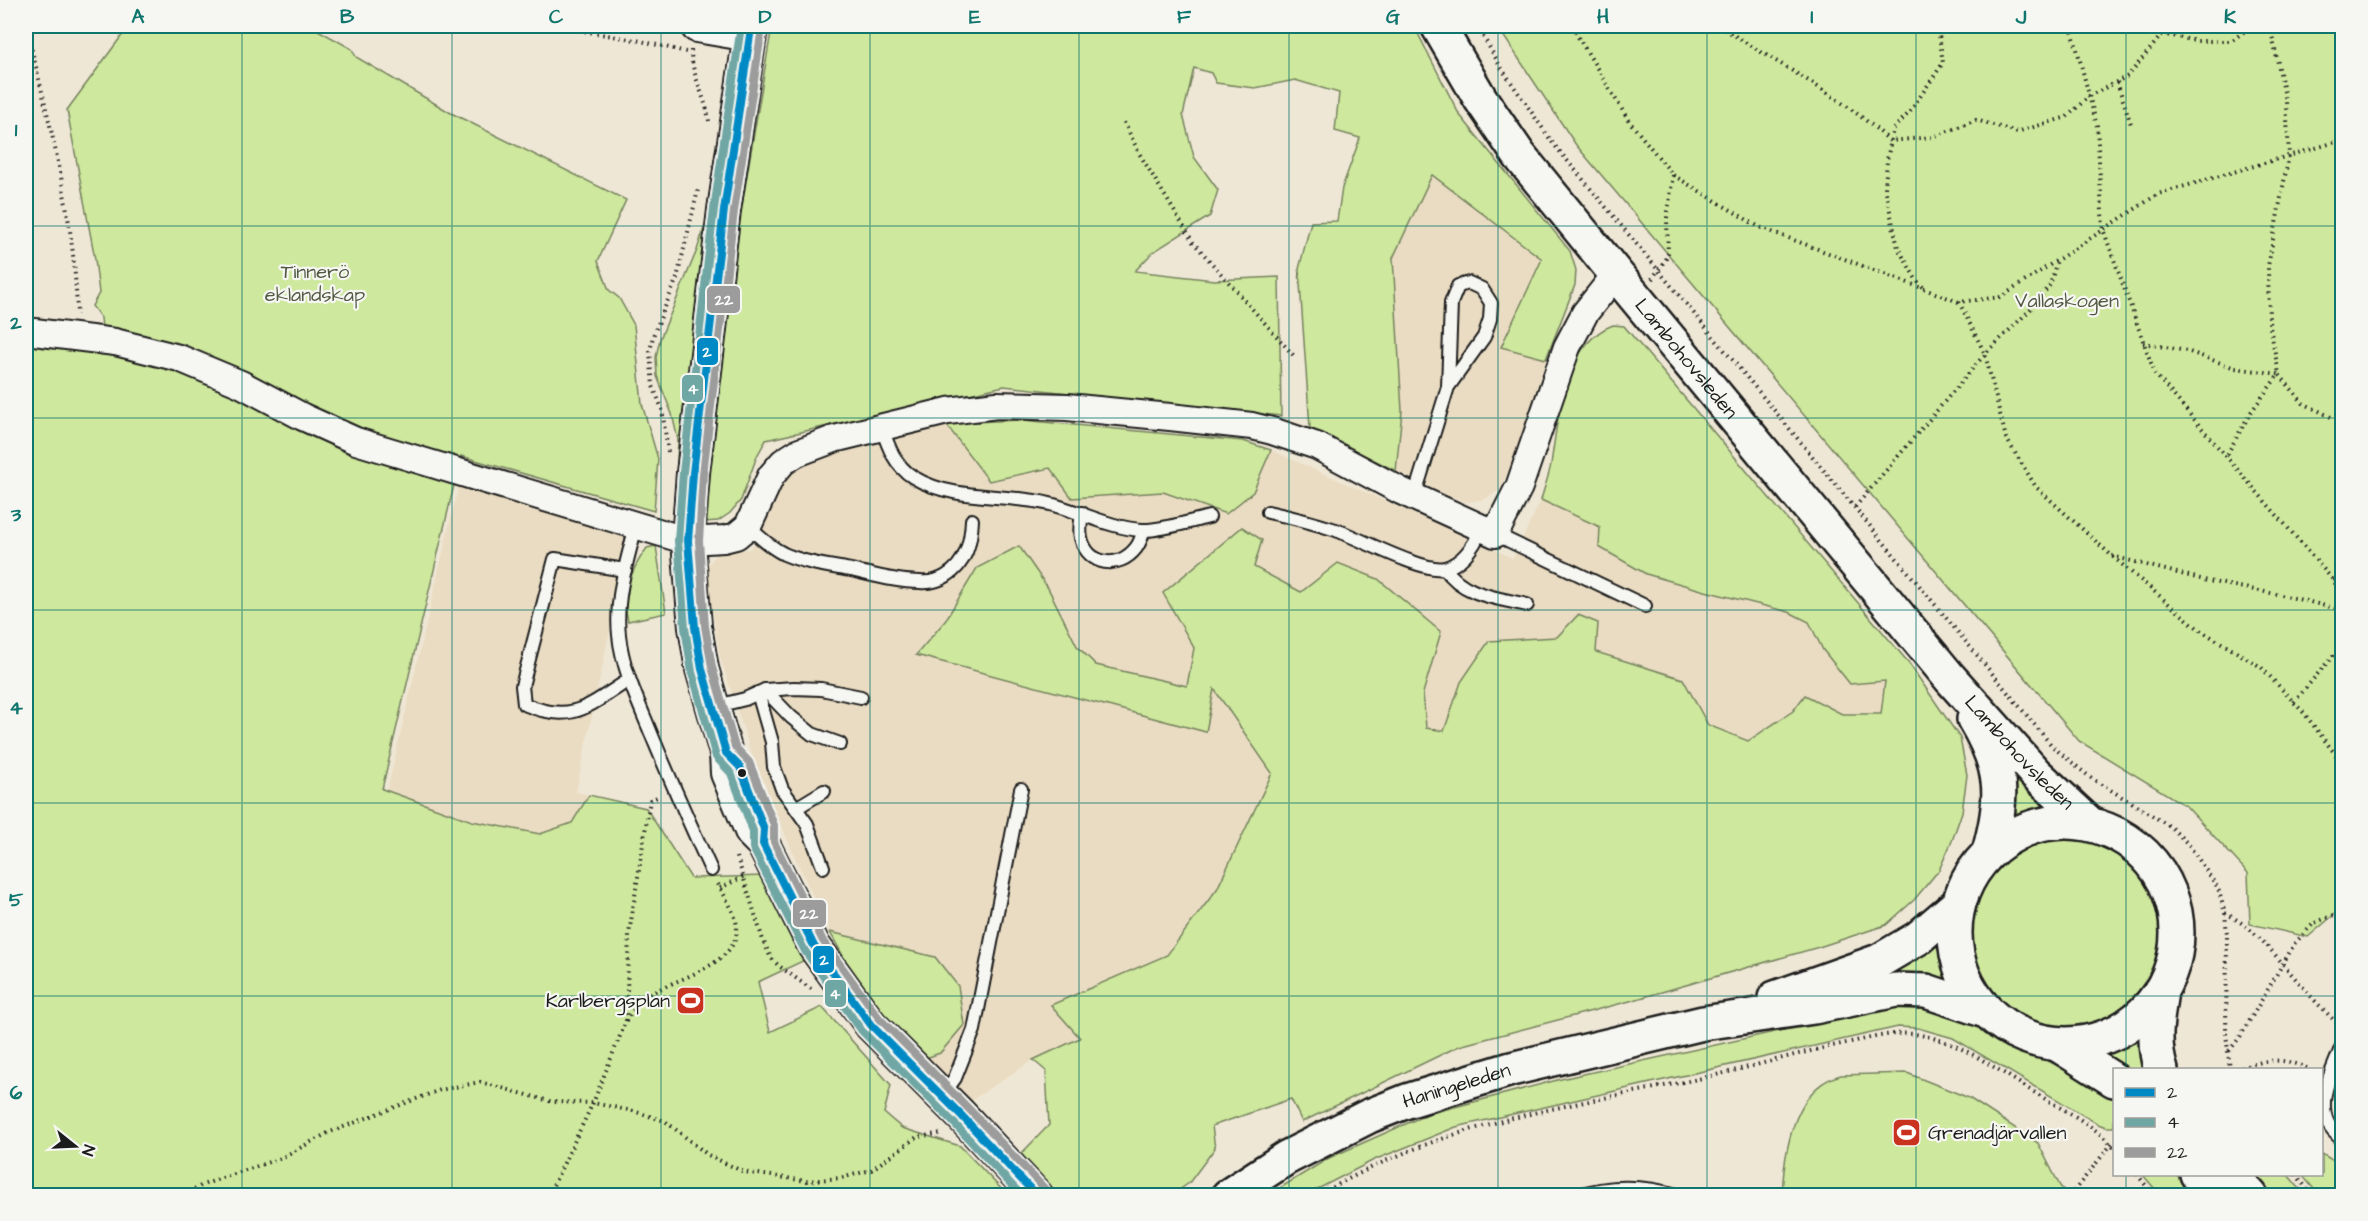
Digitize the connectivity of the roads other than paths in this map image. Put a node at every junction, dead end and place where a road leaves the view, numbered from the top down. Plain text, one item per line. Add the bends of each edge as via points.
1 (1438, 26) edge
2 (751, 30) edge
3 (694, 39) edge
4 (1616, 274) junction
5 (26, 331) edge
6 (1448, 387) junction
7 (882, 428) junction
8 (1414, 497) junction
9 (1268, 512) dead end
10 (1082, 513) junction
11 (1209, 517) dead end
12 (972, 520) dead end
13 (636, 526) junction
14 (748, 526) junction
15 (1144, 530) junction
16 (1489, 531) junction
17 (688, 542) junction
18 (1445, 568) junction
19 (625, 570) junction
20 (1527, 605) dead end
21 (1645, 606) dead end
22 (1950, 678) junction
23 (629, 680) junction
24 (762, 691) junction
25 (861, 697) dead end
26 (711, 708) junction
27 (840, 744) dead end
28 (1021, 789) dead end
29 (824, 791) dead end
30 (796, 808) junction
31 (2090, 824) junction
32 (1989, 852) junction
33 (823, 867) dead end
34 (711, 870) road end
35 (1958, 904) junction
36 (2161, 992) junction
37 (1986, 1011) junction
38 (1703, 1023) junction
39 (2057, 1044) junction
40 (2343, 1046) edge
41 (2160, 1068) edge
42 (2113, 1079) edge
43 (942, 1096) junction
44 (2323, 1103) edge
45 (2323, 1113) edge
46 (2343, 1139) edge
47 (2198, 1176) edge
48 (2233, 1176) edge
49 (1037, 1196) edge
50 (1228, 1196) edge
51 (1577, 1196) edge
52 (1680, 1196) edge
53 (2213, 1196) edge
54 (2251, 1196) edge

1 - 4 main road, Lambohovsleden via 1519,155
2 - 3 street
2 - 17 street via 723,222
4 - 16 street via 1585,313 1567,347 1519,487
4 - 22 main road, Lambohovsleden
5 - 13 street via 115,342 179,358 356,441
6 - 6 lane via 1484,337 1490,319 1491,303 1482,289 1469,283 1458,286 1451,303
6 - 8 lane
7 - 8 street via 948,411 997,405 1067,407 1252,426 1317,446
7 - 10 lane via 899,464 911,476 930,485 969,495 1032,500
7 - 14 street via 814,446 783,462 771,476
8 - 16 street
9 - 18 lane via 1337,530 1428,567
10 - 15 lane
10 - 15 lane via 1080,535 1084,547 1092,558 1102,561 1116,563 1127,556 1137,547
11 - 15 lane
12 - 14 lane via 966,554 957,568 932,582 877,576 807,561 768,544
13 - 17 street
13 - 19 lane
14 - 17 street via 724,539
16 - 18 lane
16 - 21 lane
17 - 26 street via 695,627
18 - 20 lane via 1452,579 1474,592
19 - 23 lane via 618,612
19 - 23 lane via 555,559 522,686 524,704 542,712 563,714 584,709
22 - 31 main road, Lambohovsleden via 2035,773
22 - 32 main road, Lambohovsleden via 1977,724 1997,770 1998,818
23 - 34 lane
24 - 25 lane via 812,689
24 - 26 lane
24 - 27 lane via 812,734
24 - 30 lane via 774,767 782,789
26 - 43 street via 726,753 740,767 764,829 763,844 814,946 871,1025
28 - 43 lane via 974,1030 955,1078
29 - 30 lane
30 - 33 lane
31 - 32 main road via 2063,821 2036,825 2010,836
31 - 36 main road via 2119,834 2143,852 2162,876 2174,904 2175,954
32 - 35 main road via 1970,876
35 - 37 main road via 1954,932 1958,961 1969,988
35 - 38 main road, Haningeleden via 1918,938 1879,960
36 - 39 main road via 2127,1026 2105,1038
36 - 41 main road via 2156,1027
37 - 38 main road, Haningeleden via 1926,992 1896,990
37 - 39 main road via 2007,1028 2031,1039
38 - 50 main road, Haningeleden via 1511,1069 1407,1101 1316,1142
39 - 42 main road
40 - 44 lane
43 - 49 street
45 - 46 lane via 2328,1125
47 - 53 main road
48 - 54 main road
51 - 52 lane via 1619,1187 1647,1188

